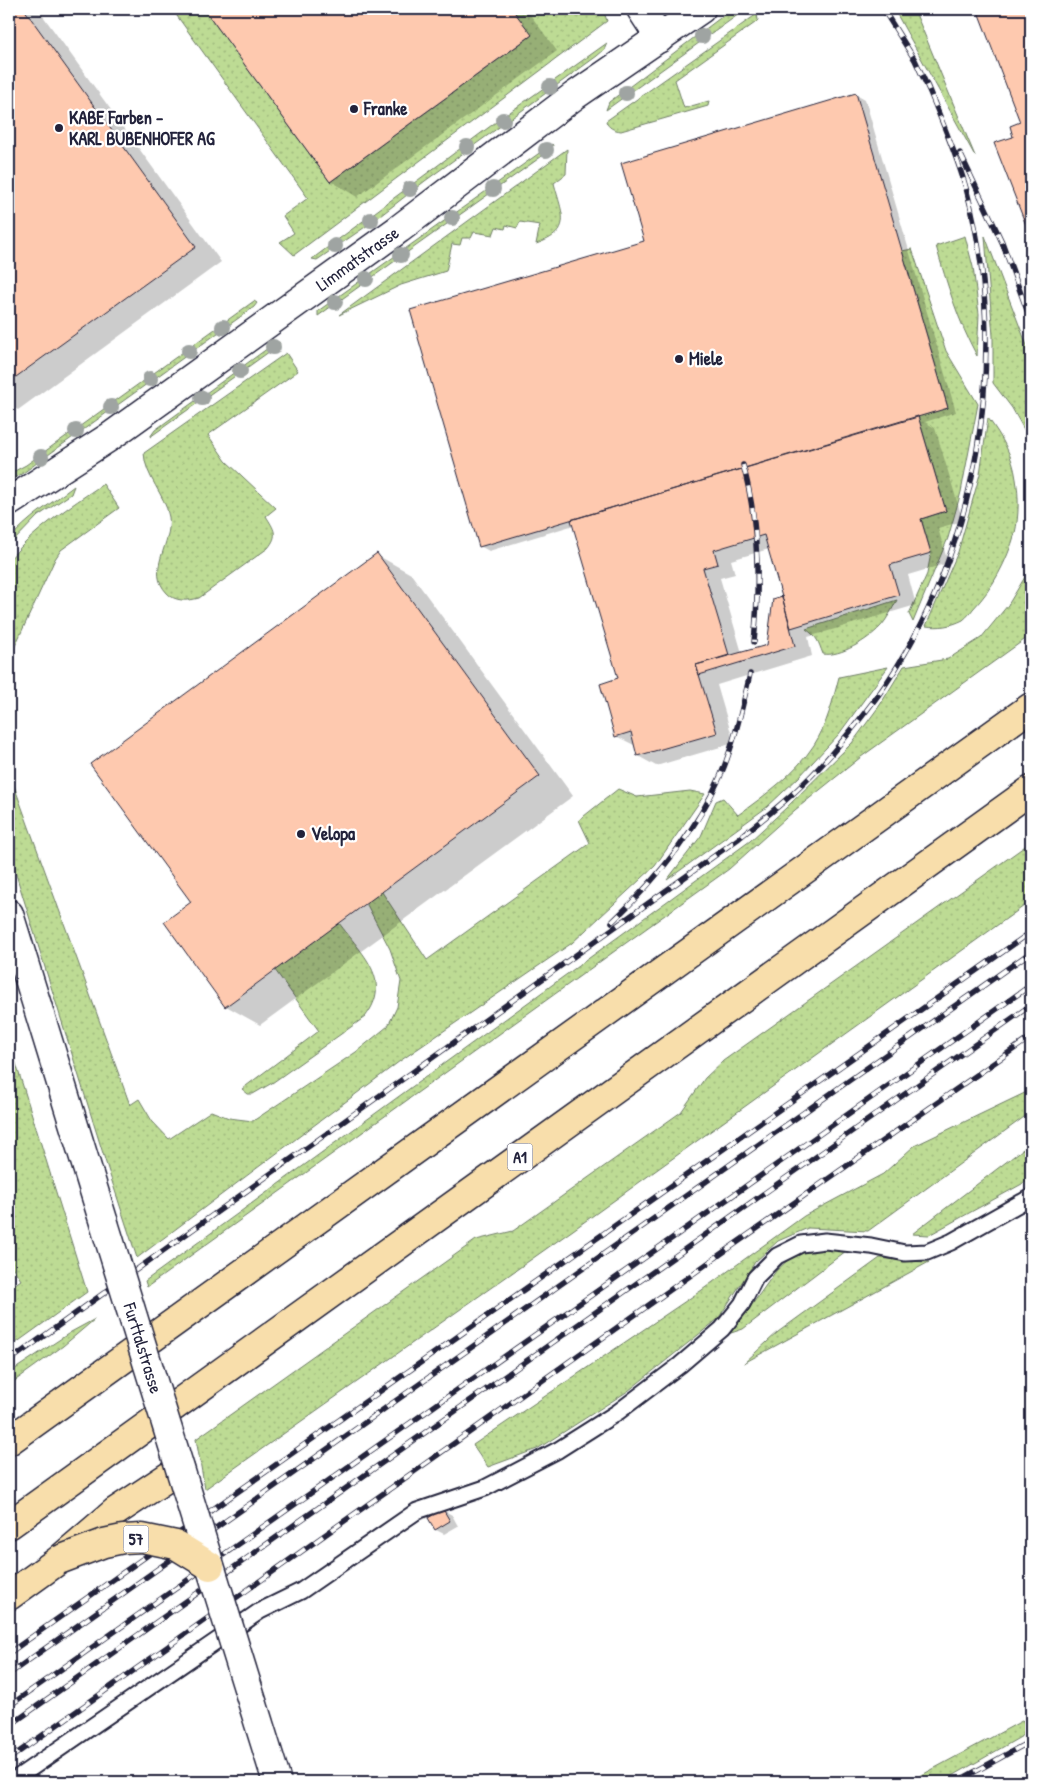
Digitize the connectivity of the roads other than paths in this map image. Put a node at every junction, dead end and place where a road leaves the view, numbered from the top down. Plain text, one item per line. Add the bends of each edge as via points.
1 (641, 9) edge
2 (701, 9) edge
3 (660, 38) junction
4 (9, 502) edge
5 (1031, 707) edge
6 (1031, 790) edge
7 (9, 914) edge
8 (1031, 1197) edge
9 (9, 1441) edge
10 (180, 1469) junction
11 (9, 1525) edge
12 (59, 1560) junction
13 (210, 1566) junction
14 (9, 1596) edge
15 (11, 1782) edge
16 (277, 1782) edge

1 - 3 main road
2 - 3 main road, Limmatstrasse
3 - 4 main road, Limmatstrasse via 574,96 383,240 111,436
5 - 9 highway
6 - 11 highway, A1
7 - 10 main road, Furttalstrasse, bridge
8 - 15 lane via 927,1252 905,1253 825,1241 801,1244 777,1256 755,1278 742,1304 722,1329 618,1412 558,1450 485,1488 417,1511 301,1591 260,1611
10 - 12 highway, 57, bridge via 115,1512
10 - 13 main road, Furttalstrasse, bridge
12 - 13 highway, 57, bridge via 104,1543 142,1538 176,1545
12 - 14 highway, 57
13 - 16 main road, Furttalstrasse, bridge

